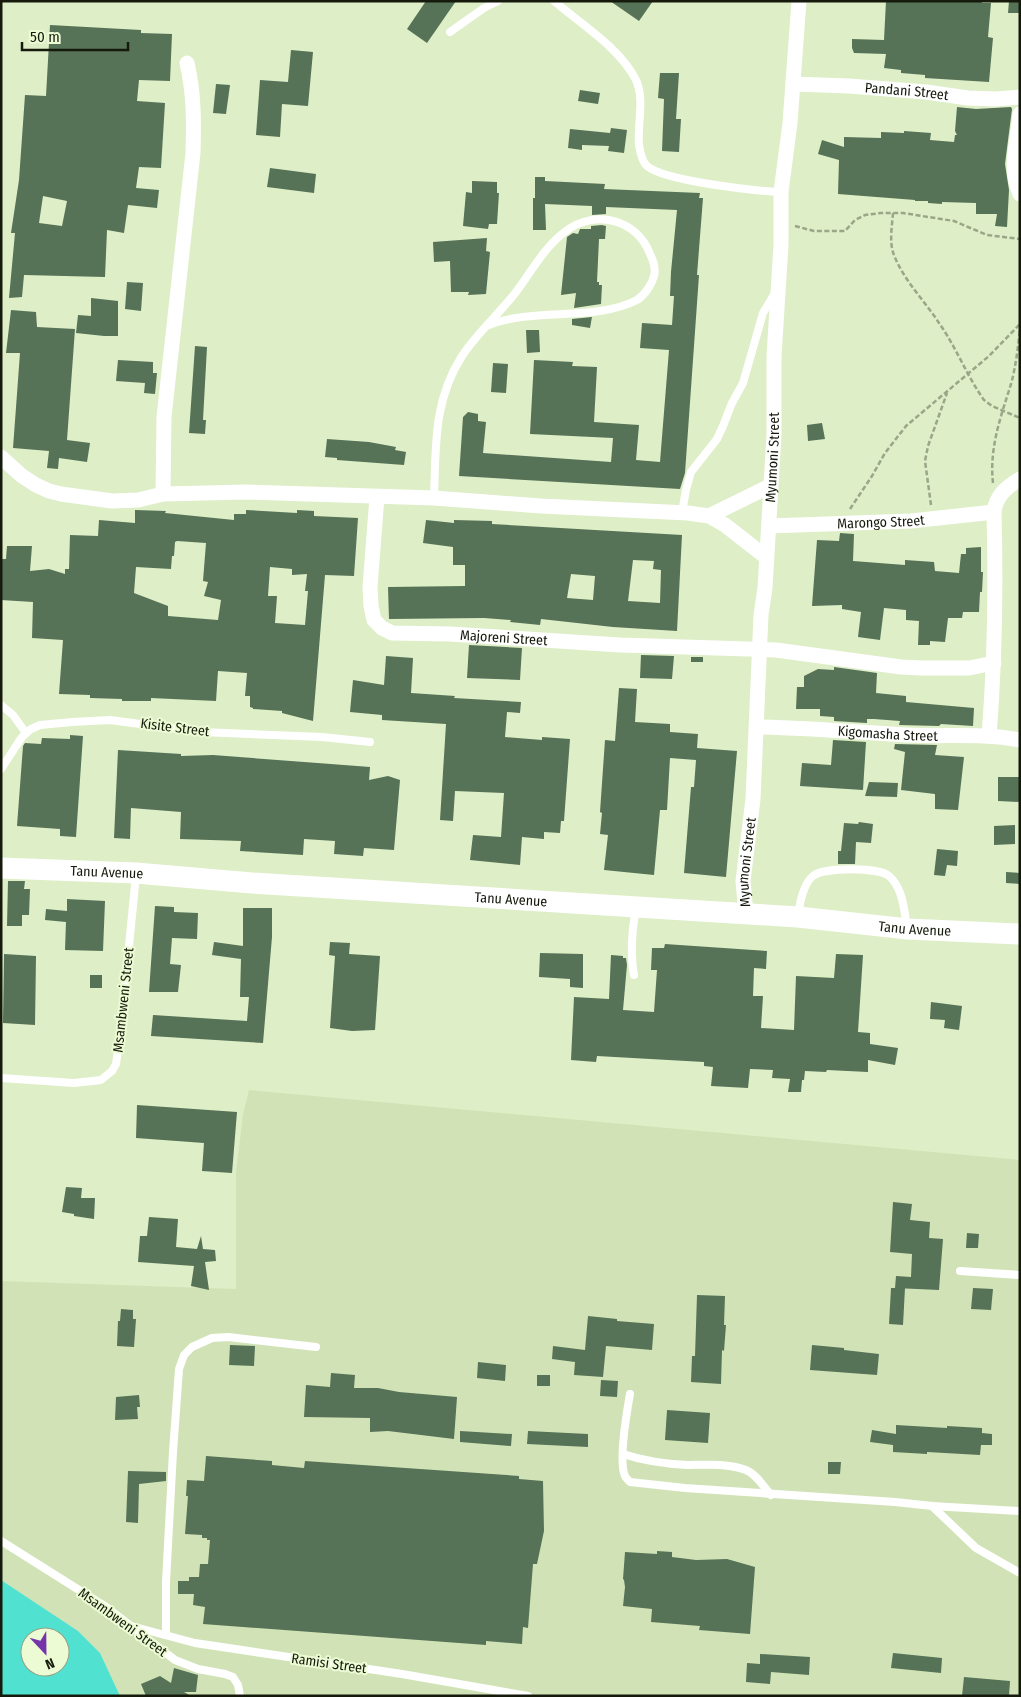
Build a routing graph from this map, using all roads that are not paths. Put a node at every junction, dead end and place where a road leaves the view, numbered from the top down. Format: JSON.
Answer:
{"nodes":[{"id":1,"x":498,"y":1,"type":"edge"},
{"id":2,"x":554,"y":1,"type":"edge"},
{"id":3,"x":799,"y":1,"type":"edge"},
{"id":4,"x":450,"y":32,"type":"dead end"},
{"id":5,"x":187,"y":63,"type":"dead end"},
{"id":6,"x":793,"y":84,"type":"junction"},
{"id":7,"x":1020,"y":97,"type":"edge"},
{"id":8,"x":1020,"y":114,"type":"edge"},
{"id":9,"x":781,"y":192,"type":"junction"},
{"id":10,"x":1020,"y":194,"type":"edge"},
{"id":11,"x":778,"y":287,"type":"junction"},
{"id":12,"x":489,"y":325,"type":"junction"},
{"id":13,"x":1,"y":457,"type":"edge"},
{"id":14,"x":1020,"y":479,"type":"edge"},
{"id":15,"x":770,"y":486,"type":"junction"},
{"id":16,"x":163,"y":494,"type":"junction"},
{"id":17,"x":377,"y":497,"type":"junction"},
{"id":18,"x":434,"y":498,"type":"junction"},
{"id":19,"x":995,"y":506,"type":"junction"},
{"id":20,"x":682,"y":512,"type":"junction"},
{"id":21,"x":709,"y":516,"type":"junction"},
{"id":22,"x":769,"y":526,"type":"junction"},
{"id":23,"x":766,"y":557,"type":"junction"},
{"id":24,"x":760,"y":649,"type":"junction"},
{"id":25,"x":994,"y":663,"type":"junction"},
{"id":26,"x":1,"y":705,"type":"edge"},
{"id":27,"x":757,"y":726,"type":"junction"},
{"id":28,"x":26,"y":733,"type":"junction"},
{"id":29,"x":989,"y":736,"type":"junction"},
{"id":30,"x":1020,"y":740,"type":"edge"},
{"id":31,"x":370,"y":742,"type":"dead end"},
{"id":32,"x":1,"y":768,"type":"edge"},
{"id":33,"x":1,"y":868,"type":"edge"},
{"id":34,"x":136,"y":874,"type":"junction"},
{"id":35,"x":636,"y":908,"type":"junction"},
{"id":36,"x":746,"y":914,"type":"junction"},
{"id":37,"x":798,"y":917,"type":"junction"},
{"id":38,"x":908,"y":929,"type":"junction"},
{"id":39,"x":1020,"y":934,"type":"edge"},
{"id":40,"x":634,"y":975,"type":"dead end"},
{"id":41,"x":1,"y":1078,"type":"edge"},
{"id":42,"x":960,"y":1271,"type":"dead end"},
{"id":43,"x":1020,"y":1275,"type":"edge"},
{"id":44,"x":316,"y":1347,"type":"dead end"},
{"id":45,"x":630,"y":1394,"type":"dead end"},
{"id":46,"x":623,"y":1454,"type":"junction"},
{"id":47,"x":771,"y":1494,"type":"junction"},
{"id":48,"x":932,"y":1506,"type":"junction"},
{"id":49,"x":1020,"y":1510,"type":"edge"},
{"id":50,"x":1,"y":1541,"type":"edge"},
{"id":51,"x":1020,"y":1573,"type":"edge"},
{"id":52,"x":131,"y":1626,"type":"junction"},
{"id":53,"x":166,"y":1635,"type":"junction"},
{"id":54,"x":240,"y":1696,"type":"edge"},
{"id":55,"x":528,"y":1696,"type":"edge"}],
"edges":[{"from":1,"to":4,"type":"lane"},
{"from":2,"to":9,"type":"lane"},
{"from":3,"to":6,"type":"street","name":"Myumoni Street"},
{"from":5,"to":16,"type":"street"},
{"from":6,"to":7,"type":"street","name":"Pandani Street"},
{"from":6,"to":9,"type":"street","name":"Myumoni Street"},
{"from":8,"to":10,"type":"street"},
{"from":9,"to":11,"type":"street","name":"Myumoni Street"},
{"from":11,"to":15,"type":"street","name":"Myumoni Street"},
{"from":11,"to":20,"type":"lane"},
{"from":12,"to":12,"type":"lane"},
{"from":12,"to":18,"type":"lane"},
{"from":13,"to":16,"type":"street"},
{"from":14,"to":19,"type":"street"},
{"from":15,"to":21,"type":"street"},
{"from":15,"to":22,"type":"street","name":"Myumoni Street"},
{"from":16,"to":17,"type":"street"},
{"from":17,"to":18,"type":"street"},
{"from":17,"to":24,"type":"street","name":"Majoreni Street"},
{"from":18,"to":20,"type":"street"},
{"from":19,"to":22,"type":"street","name":"Marongo Street"},
{"from":19,"to":25,"type":"street"},
{"from":20,"to":21,"type":"street"},
{"from":21,"to":23,"type":"street"},
{"from":22,"to":23,"type":"street","name":"Myumoni Street"},
{"from":23,"to":24,"type":"street","name":"Myumoni Street"},
{"from":24,"to":25,"type":"street","name":"Majoreni Street"},
{"from":24,"to":27,"type":"street","name":"Myumoni Street"},
{"from":25,"to":29,"type":"street"},
{"from":26,"to":28,"type":"lane"},
{"from":27,"to":29,"type":"street","name":"Kigomasha Street"},
{"from":27,"to":36,"type":"street","name":"Myumoni Street"},
{"from":28,"to":31,"type":"lane","name":"Kisite Street"},
{"from":28,"to":32,"type":"lane"},
{"from":29,"to":30,"type":"street","name":"Kigomasha Street"},
{"from":33,"to":34,"type":"street","name":"Tanu Avenue"},
{"from":34,"to":35,"type":"street","name":"Tanu Avenue"},
{"from":34,"to":41,"type":"lane","name":"Msambweni Street"},
{"from":35,"to":36,"type":"street","name":"Tanu Avenue"},
{"from":35,"to":40,"type":"lane"},
{"from":36,"to":37,"type":"street","name":"Tanu Avenue"},
{"from":37,"to":38,"type":"street","name":"Tanu Avenue"},
{"from":37,"to":38,"type":"lane"},
{"from":38,"to":39,"type":"street","name":"Tanu Avenue"},
{"from":42,"to":43,"type":"lane"},
{"from":44,"to":53,"type":"lane"},
{"from":45,"to":46,"type":"lane"},
{"from":46,"to":47,"type":"lane"},
{"from":46,"to":47,"type":"lane"},
{"from":47,"to":48,"type":"lane"},
{"from":48,"to":49,"type":"lane"},
{"from":48,"to":51,"type":"lane"},
{"from":50,"to":52,"type":"lane","name":"Msambweni Street"},
{"from":52,"to":53,"type":"lane","name":"Ramisi Street"},
{"from":52,"to":54,"type":"lane","name":"Msambweni Street"},
{"from":53,"to":55,"type":"lane","name":"Ramisi Street"}]}
